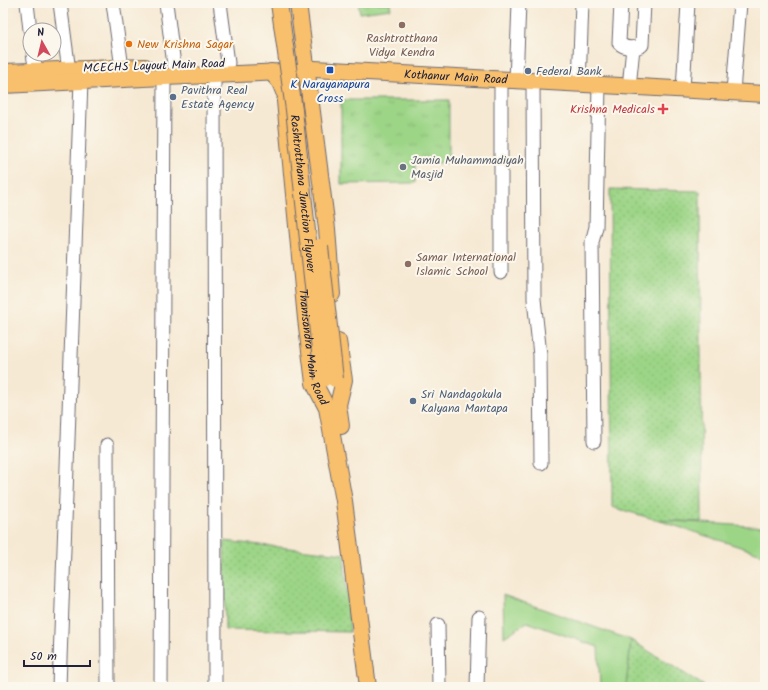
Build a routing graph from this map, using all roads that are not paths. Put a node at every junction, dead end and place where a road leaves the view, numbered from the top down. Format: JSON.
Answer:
{"nodes":[{"id":1,"x":27,"y":3,"type":"edge"},
{"id":2,"x":60,"y":3,"type":"edge"},
{"id":3,"x":113,"y":3,"type":"edge"},
{"id":4,"x":166,"y":3,"type":"edge"},
{"id":5,"x":220,"y":3,"type":"edge"},
{"id":6,"x":272,"y":3,"type":"edge"},
{"id":7,"x":279,"y":3,"type":"edge"},
{"id":8,"x":290,"y":3,"type":"edge"},
{"id":9,"x":298,"y":3,"type":"edge"},
{"id":10,"x":519,"y":3,"type":"edge"},
{"id":11,"x":582,"y":3,"type":"edge"},
{"id":12,"x":621,"y":3,"type":"edge"},
{"id":13,"x":644,"y":3,"type":"edge"},
{"id":14,"x":688,"y":3,"type":"edge"},
{"id":15,"x":740,"y":3,"type":"edge"},
{"id":16,"x":29,"y":22,"type":"edge"},
{"id":17,"x":633,"y":48,"type":"junction"},
{"id":18,"x":34,"y":62,"type":"edge"},
{"id":19,"x":228,"y":63,"type":"junction"},
{"id":20,"x":122,"y":68,"type":"junction"},
{"id":21,"x":278,"y":68,"type":"junction"},
{"id":22,"x":309,"y":68,"type":"junction"},
{"id":23,"x":36,"y":71,"type":"junction"},
{"id":24,"x":169,"y":71,"type":"junction"},
{"id":25,"x":3,"y":72,"type":"edge"},
{"id":26,"x":214,"y":75,"type":"junction"},
{"id":27,"x":73,"y":77,"type":"junction"},
{"id":28,"x":508,"y":80,"type":"junction"},
{"id":29,"x":533,"y":81,"type":"junction"},
{"id":30,"x":579,"y":84,"type":"junction"},
{"id":31,"x":3,"y":85,"type":"edge"},
{"id":32,"x":599,"y":85,"type":"junction"},
{"id":33,"x":629,"y":87,"type":"junction"},
{"id":34,"x":683,"y":90,"type":"junction"},
{"id":35,"x":733,"y":92,"type":"junction"},
{"id":36,"x":765,"y":94,"type":"edge"},
{"id":37,"x":501,"y":272,"type":"dead end"},
{"id":38,"x":334,"y":316,"type":"junction"},
{"id":39,"x":306,"y":319,"type":"junction"},
{"id":40,"x":329,"y":379,"type":"junction"},
{"id":41,"x":332,"y":406,"type":"junction"},
{"id":42,"x":594,"y":441,"type":"dead end"},
{"id":43,"x":107,"y":445,"type":"dead end"},
{"id":44,"x":541,"y":463,"type":"dead end"},
{"id":45,"x":479,"y":617,"type":"dead end"},
{"id":46,"x":438,"y":625,"type":"dead end"},
{"id":47,"x":58,"y":687,"type":"edge"},
{"id":48,"x":108,"y":687,"type":"edge"},
{"id":49,"x":161,"y":687,"type":"edge"},
{"id":50,"x":216,"y":687,"type":"edge"},
{"id":51,"x":368,"y":687,"type":"edge"},
{"id":52,"x":377,"y":687,"type":"edge"},
{"id":53,"x":439,"y":687,"type":"edge"},
{"id":54,"x":477,"y":687,"type":"edge"}],
"edges":[{"from":1,"to":16,"type":"street"},
{"from":2,"to":27,"type":"street"},
{"from":3,"to":20,"type":"street"},
{"from":4,"to":24,"type":"street"},
{"from":5,"to":19,"type":"street"},
{"from":6,"to":21,"type":"main road","name":"Thanisandra Main Road"},
{"from":7,"to":40,"type":"main road","name":"Rashtrotthana Junction Flyover","bridge":true},
{"from":8,"to":40,"type":"main road","name":"Rashtrotthana Junction Flyover","bridge":true},
{"from":9,"to":22,"type":"main road","name":"Thanisandra Main Road"},
{"from":10,"to":28,"type":"street"},
{"from":11,"to":30,"type":"street"},
{"from":12,"to":17,"type":"street"},
{"from":13,"to":17,"type":"street"},
{"from":14,"to":34,"type":"street"},
{"from":15,"to":35,"type":"street"},
{"from":17,"to":33,"type":"street"},
{"from":18,"to":23,"type":"street"},
{"from":19,"to":21,"type":"main road","name":"MCECHS Layout Main Road"},
{"from":19,"to":24,"type":"main road","name":"MCECHS Layout Main Road"},
{"from":20,"to":24,"type":"main road","name":"MCECHS Layout Main Road"},
{"from":20,"to":27,"type":"main road","name":"MCECHS Layout Main Road"},
{"from":21,"to":22,"type":"main road","name":"Kothanur Main Road"},
{"from":21,"to":26,"type":"main road","name":"MCECHS Layout Main Road"},
{"from":21,"to":39,"type":"main road","name":"Thanisandra Main Road"},
{"from":22,"to":28,"type":"main road","name":"Kothanur Main Road"},
{"from":22,"to":38,"type":"main road","name":"Thanisandra Main Road"},
{"from":23,"to":25,"type":"main road","name":"MCECHS Layout Main Road"},
{"from":23,"to":27,"type":"main road","name":"MCECHS Layout Main Road"},
{"from":24,"to":26,"type":"main road","name":"MCECHS Layout Main Road"},
{"from":24,"to":27,"type":"main road","name":"MCECHS Layout Main Road"},
{"from":24,"to":49,"type":"street"},
{"from":26,"to":50,"type":"street"},
{"from":27,"to":31,"type":"main road","name":"MCECHS Layout Main Road"},
{"from":27,"to":47,"type":"street"},
{"from":28,"to":29,"type":"main road","name":"Kothanur Main Road"},
{"from":28,"to":37,"type":"street"},
{"from":29,"to":30,"type":"main road","name":"Kothanur Main Road"},
{"from":29,"to":44,"type":"street"},
{"from":30,"to":32,"type":"main road","name":"Kothanur Main Road"},
{"from":32,"to":33,"type":"main road","name":"Kothanur Main Road"},
{"from":32,"to":42,"type":"street"},
{"from":33,"to":34,"type":"main road","name":"Kothanur Main Road"},
{"from":34,"to":35,"type":"main road","name":"Kothanur Main Road"},
{"from":35,"to":36,"type":"main road","name":"Kothanur Main Road"},
{"from":38,"to":39,"type":"main road"},
{"from":38,"to":41,"type":"main road","name":"Thanisandra Main Road"},
{"from":39,"to":41,"type":"main road","name":"Thanisandra Main Road"},
{"from":40,"to":41,"type":"main road","name":"Rashtrotthana Junction Flyover"},
{"from":41,"to":51,"type":"main road","name":"Thanisandra Main Road"},
{"from":41,"to":52,"type":"main road","name":"Thanisandra Main Road"},
{"from":43,"to":48,"type":"street"},
{"from":45,"to":54,"type":"street"},
{"from":46,"to":53,"type":"street"}]}
